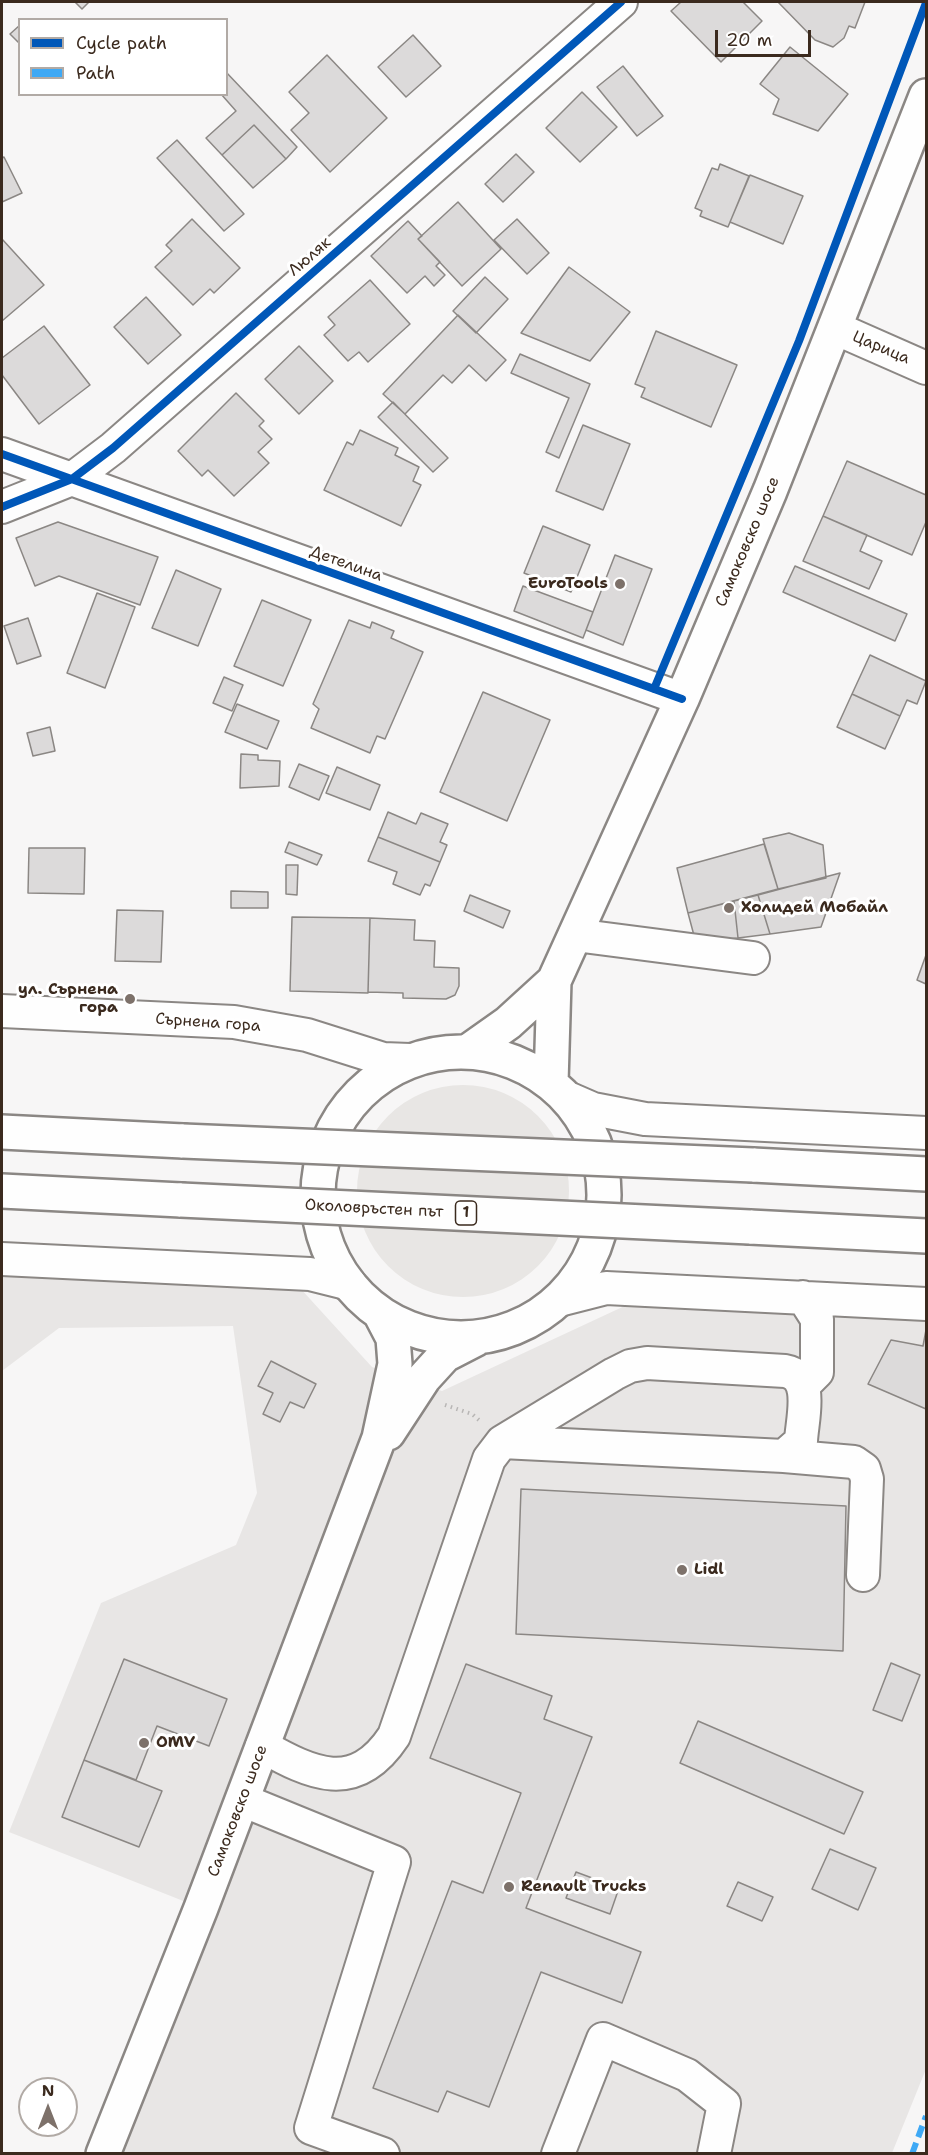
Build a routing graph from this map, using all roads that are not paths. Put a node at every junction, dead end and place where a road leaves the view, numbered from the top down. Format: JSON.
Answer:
{"nodes":[{"id":1,"x":621,"y":2,"type":"edge"},
{"id":2,"x":927,"y":96,"type":"edge"},
{"id":3,"x":835,"y":328,"type":"junction"},
{"id":4,"x":927,"y":368,"type":"edge"},
{"id":5,"x":2,"y":454,"type":"edge"},
{"id":6,"x":72,"y":479,"type":"junction"},
{"id":7,"x":2,"y":507,"type":"edge"},
{"id":8,"x":682,"y":699,"type":"junction"},
{"id":9,"x":575,"y":935,"type":"junction"},
{"id":10,"x":753,"y":958,"type":"dead end"},
{"id":11,"x":554,"y":981,"type":"junction"},
{"id":12,"x":2,"y":1011,"type":"edge"},
{"id":13,"x":467,"y":1052,"type":"junction"},
{"id":14,"x":410,"y":1060,"type":"junction"},
{"id":15,"x":560,"y":1091,"type":"junction"},
{"id":16,"x":2,"y":1132,"type":"edge"},
{"id":17,"x":927,"y":1132,"type":"edge"},
{"id":18,"x":927,"y":1174,"type":"edge"},
{"id":19,"x":2,"y":1191,"type":"edge"},
{"id":20,"x":927,"y":1236,"type":"edge"},
{"id":21,"x":2,"y":1259,"type":"edge"},
{"id":22,"x":350,"y":1284,"type":"junction"},
{"id":23,"x":803,"y":1298,"type":"junction"},
{"id":24,"x":559,"y":1300,"type":"junction"},
{"id":25,"x":927,"y":1304,"type":"edge"},
{"id":26,"x":381,"y":1315,"type":"junction"},
{"id":27,"x":478,"y":1338,"type":"junction"},
{"id":28,"x":804,"y":1385,"type":"junction"},
{"id":29,"x":502,"y":1442,"type":"junction"},
{"id":30,"x":784,"y":1456,"type":"junction"},
{"id":31,"x":369,"y":1467,"type":"junction"},
{"id":32,"x":863,"y":1575,"type":"dead end"},
{"id":33,"x":262,"y":1746,"type":"junction"},
{"id":34,"x":242,"y":1800,"type":"junction"},
{"id":35,"x":102,"y":2154,"type":"edge"},
{"id":36,"x":383,"y":2154,"type":"edge"},
{"id":37,"x":558,"y":2154,"type":"edge"},
{"id":38,"x":714,"y":2154,"type":"edge"}],
"edges":[{"from":1,"to":6,"type":"street","name":"Люляк"},
{"from":2,"to":3,"type":"main road","name":"Самоковско шосе"},
{"from":3,"to":4,"type":"street","name":"Царица"},
{"from":3,"to":8,"type":"main road","name":"Самоковско шосе"},
{"from":5,"to":6,"type":"street","name":"Детелина"},
{"from":6,"to":7,"type":"street","name":"Люляк"},
{"from":6,"to":8,"type":"street","name":"Детелина"},
{"from":8,"to":9,"type":"main road","name":"Самоковско шосе"},
{"from":9,"to":10,"type":"street"},
{"from":9,"to":11,"type":"main road","name":"Самоковско шосе"},
{"from":11,"to":13,"type":"main road","name":"Самоковско шосе"},
{"from":11,"to":15,"type":"main road","name":"Самоковско шосе"},
{"from":12,"to":14,"type":"street","name":"Сърнена гора"},
{"from":13,"to":14,"type":"main road"},
{"from":13,"to":15,"type":"main road"},
{"from":14,"to":22,"type":"main road"},
{"from":15,"to":17,"type":"street"},
{"from":15,"to":24,"type":"main road"},
{"from":16,"to":18,"type":"main road","bridge":true},
{"from":19,"to":20,"type":"main road","name":"Околовръстен път","number":"1","bridge":true},
{"from":21,"to":22,"type":"street"},
{"from":22,"to":26,"type":"main road"},
{"from":23,"to":24,"type":"street"},
{"from":23,"to":25,"type":"street"},
{"from":23,"to":28,"type":"street"},
{"from":24,"to":27,"type":"main road"},
{"from":26,"to":27,"type":"main road"},
{"from":26,"to":31,"type":"main road"},
{"from":27,"to":31,"type":"main road"},
{"from":28,"to":29,"type":"street"},
{"from":28,"to":30,"type":"street"},
{"from":29,"to":30,"type":"street"},
{"from":29,"to":33,"type":"street"},
{"from":30,"to":32,"type":"street"},
{"from":31,"to":33,"type":"main road","name":"Самоковско шосе"},
{"from":33,"to":34,"type":"main road","name":"Самоковско шосе"},
{"from":34,"to":35,"type":"main road","name":"Самоковско шосе"},
{"from":34,"to":36,"type":"street"},
{"from":37,"to":38,"type":"street"}]}
